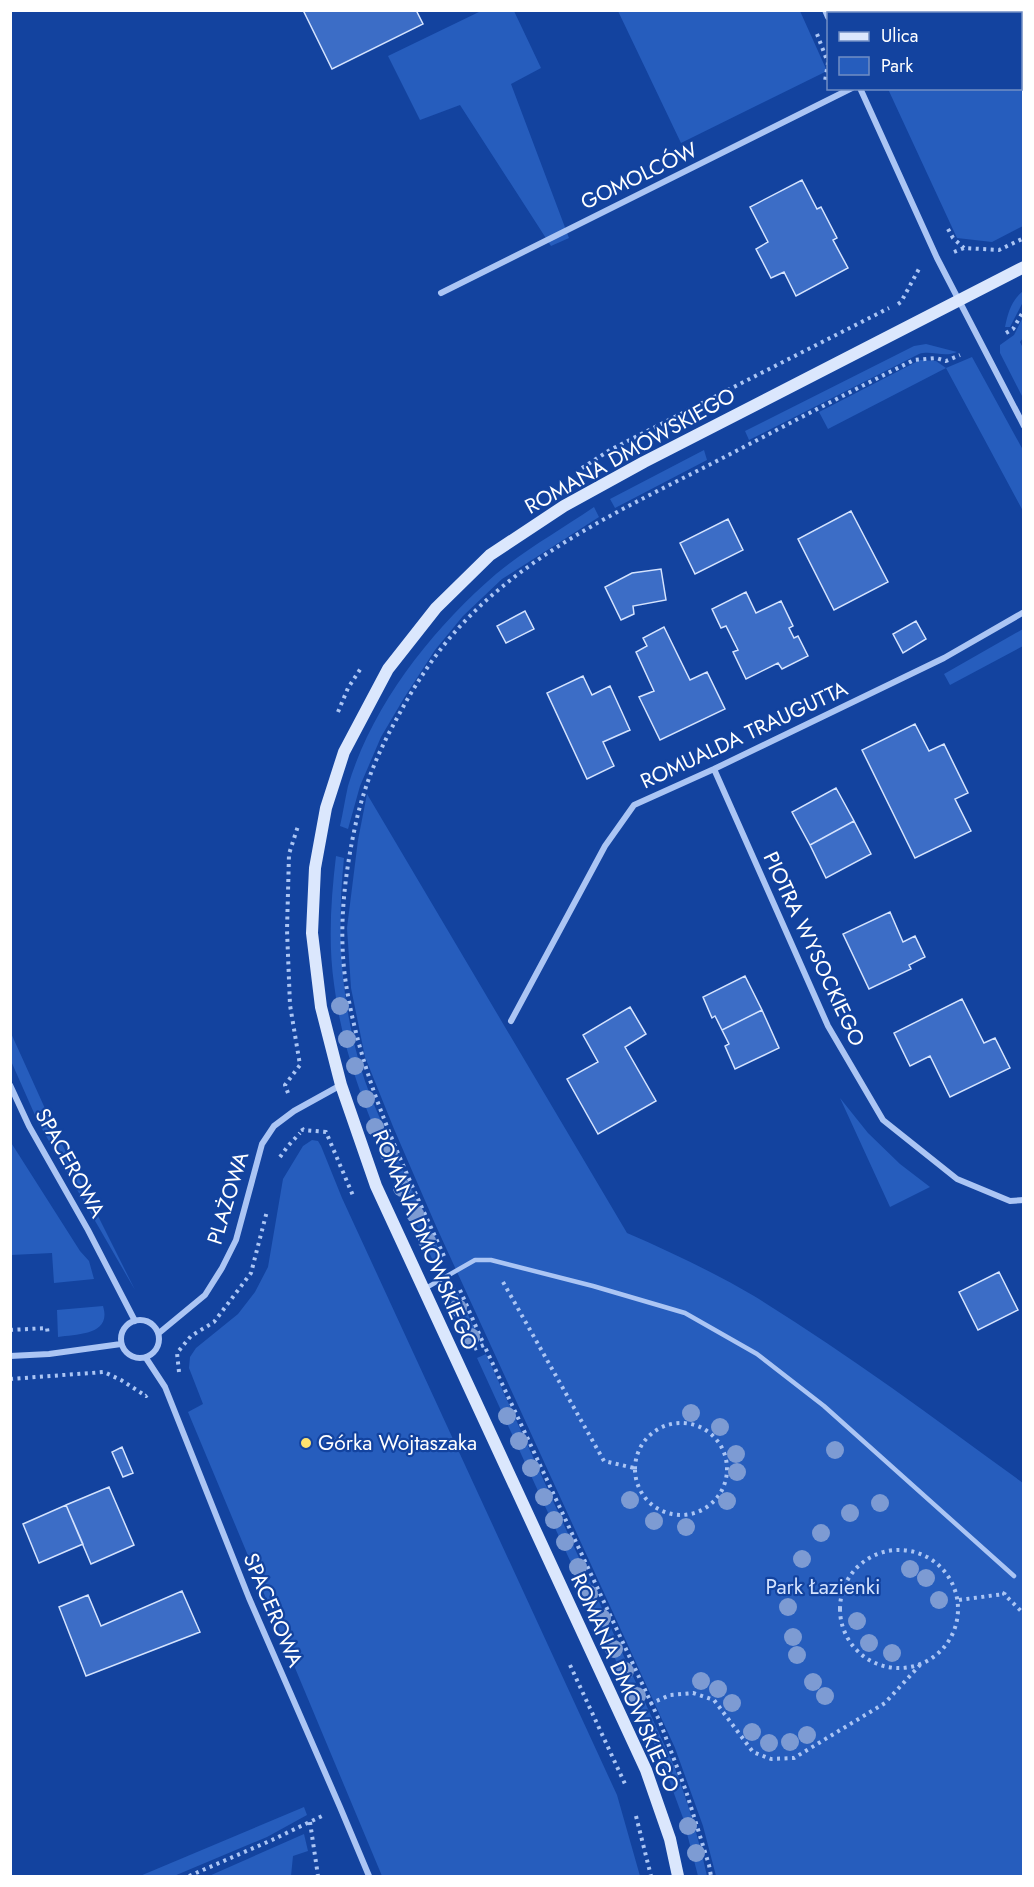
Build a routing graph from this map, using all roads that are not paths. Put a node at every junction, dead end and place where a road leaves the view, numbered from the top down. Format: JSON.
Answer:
{"nodes":[{"id":1,"x":848,"y":90,"type":"edge"},
{"id":2,"x":861,"y":90,"type":"edge"},
{"id":3,"x":1023,"y":267,"type":"edge"},
{"id":4,"x":441,"y":293,"type":"dead end"},
{"id":5,"x":959,"y":300,"type":"junction"},
{"id":6,"x":1023,"y":426,"type":"edge"},
{"id":7,"x":1023,"y":612,"type":"edge"},
{"id":8,"x":714,"y":769,"type":"junction"},
{"id":9,"x":511,"y":1021,"type":"dead end"},
{"id":10,"x":10,"y":1085,"type":"edge"},
{"id":11,"x":341,"y":1085,"type":"junction"},
{"id":12,"x":1023,"y":1200,"type":"edge"},
{"id":13,"x":424,"y":1290,"type":"junction"},
{"id":14,"x":135,"y":1321,"type":"junction"},
{"id":15,"x":159,"y":1333,"type":"junction"},
{"id":16,"x":121,"y":1344,"type":"junction"},
{"id":17,"x":10,"y":1356,"type":"edge"},
{"id":18,"x":146,"y":1358,"type":"junction"},
{"id":19,"x":1014,"y":1576,"type":"dead end"},
{"id":20,"x":369,"y":1876,"type":"edge"},
{"id":21,"x":678,"y":1876,"type":"edge"}],
"edges":[{"from":1,"to":4,"type":"street","name":"GOMOLCÓW"},
{"from":2,"to":5,"type":"street"},
{"from":3,"to":5,"type":"street","name":"ROMANA DMOWSKIEGO"},
{"from":5,"to":6,"type":"street"},
{"from":5,"to":11,"type":"street","name":"ROMANA DMOWSKIEGO"},
{"from":7,"to":8,"type":"street","name":"ROMUALDA TRAUGUTTA"},
{"from":8,"to":9,"type":"street","name":"ROMUALDA TRAUGUTTA"},
{"from":8,"to":12,"type":"street","name":"PIOTRA WYSOCKIEGO"},
{"from":10,"to":14,"type":"street","name":"SPACEROWA"},
{"from":11,"to":13,"type":"street","name":"ROMANA DMOWSKIEGO"},
{"from":11,"to":15,"type":"street","name":"PLAŻOWA"},
{"from":13,"to":19,"type":"lane"},
{"from":13,"to":21,"type":"street","name":"ROMANA DMOWSKIEGO"},
{"from":14,"to":15,"type":"street"},
{"from":14,"to":16,"type":"street"},
{"from":15,"to":18,"type":"street"},
{"from":16,"to":17,"type":"street"},
{"from":16,"to":18,"type":"street"},
{"from":18,"to":20,"type":"street","name":"SPACEROWA"}]}
